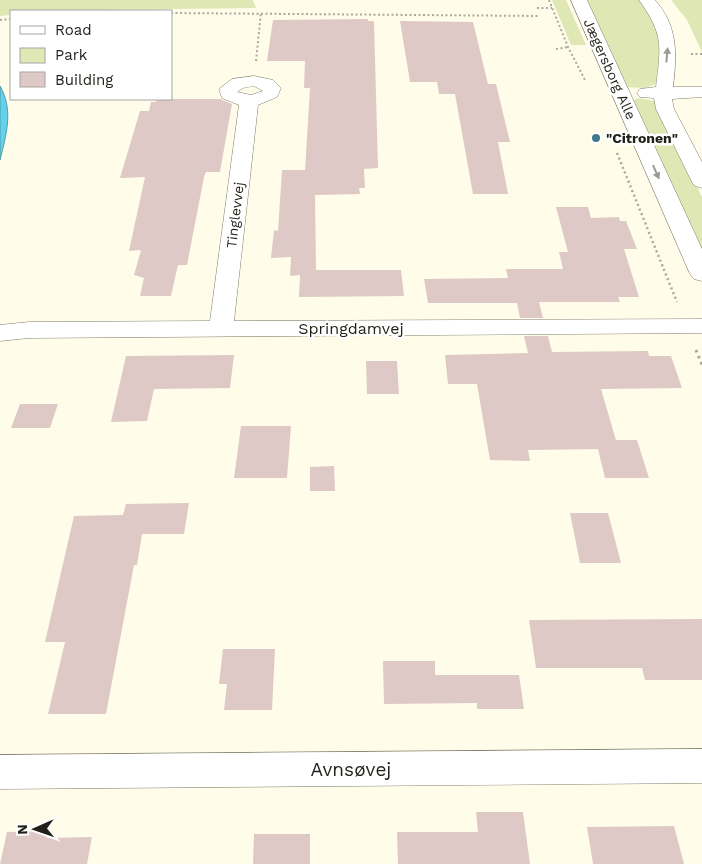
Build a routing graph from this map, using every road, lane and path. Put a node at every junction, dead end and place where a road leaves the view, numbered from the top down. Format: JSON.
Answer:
{"nodes":[{"id":1,"x":549,"y":0,"type":"edge"},
{"id":2,"x":579,"y":0,"type":"edge"},
{"id":3,"x":647,"y":0,"type":"edge"},
{"id":4,"x":537,"y":8,"type":"dead end"},
{"id":5,"x":552,"y":8,"type":"junction"},
{"id":6,"x":261,"y":12,"type":"junction"},
{"id":7,"x":172,"y":13,"type":"edge"},
{"id":8,"x":540,"y":16,"type":"dead end"},
{"id":9,"x":568,"y":47,"type":"junction"},
{"id":10,"x":556,"y":49,"type":"dead end"},
{"id":11,"x":585,"y":80,"type":"dead end"},
{"id":12,"x":252,"y":91,"type":"joint"},
{"id":13,"x":702,"y":92,"type":"edge"},
{"id":14,"x":621,"y":93,"type":"junction"},
{"id":15,"x":664,"y":93,"type":"junction"},
{"id":16,"x":616,"y":152,"type":"dead end"},
{"id":17,"x":702,"y":182,"type":"edge"},
{"id":18,"x":702,"y":274,"type":"edge"},
{"id":19,"x":694,"y":326,"type":"edge"},
{"id":20,"x":221,"y":328,"type":"junction"},
{"id":21,"x":0,"y":333,"type":"edge"},
{"id":22,"x":702,"y":366,"type":"edge"},
{"id":23,"x":702,"y":766,"type":"edge"},
{"id":24,"x":0,"y":772,"type":"edge"}],
"edges":[{"from":1,"to":5,"type":"path"},
{"from":2,"to":14,"type":"street","name":"Jægersborg Alle"},
{"from":15,"to":3,"type":"street","one_way":true},
{"from":4,"to":5,"type":"path"},
{"from":5,"to":9,"type":"path"},
{"from":6,"to":7,"type":"path"},
{"from":6,"to":8,"type":"path"},
{"from":6,"to":12,"type":"path"},
{"from":9,"to":10,"type":"path"},
{"from":9,"to":11,"type":"path"},
{"from":12,"to":20,"type":"street","name":"Tinglevvej"},
{"from":13,"to":15,"type":"street"},
{"from":14,"to":15,"type":"street"},
{"from":14,"to":18,"type":"street","name":"Jægersborg Alle","one_way":true},
{"from":15,"to":17,"type":"street"},
{"from":16,"to":19,"type":"path"},
{"from":19,"to":20,"type":"street","name":"Springdamvej"},
{"from":19,"to":22,"type":"path"},
{"from":20,"to":21,"type":"street","name":"Springdamvej"},
{"from":23,"to":24,"type":"street","name":"Avnsøvej"}]}
